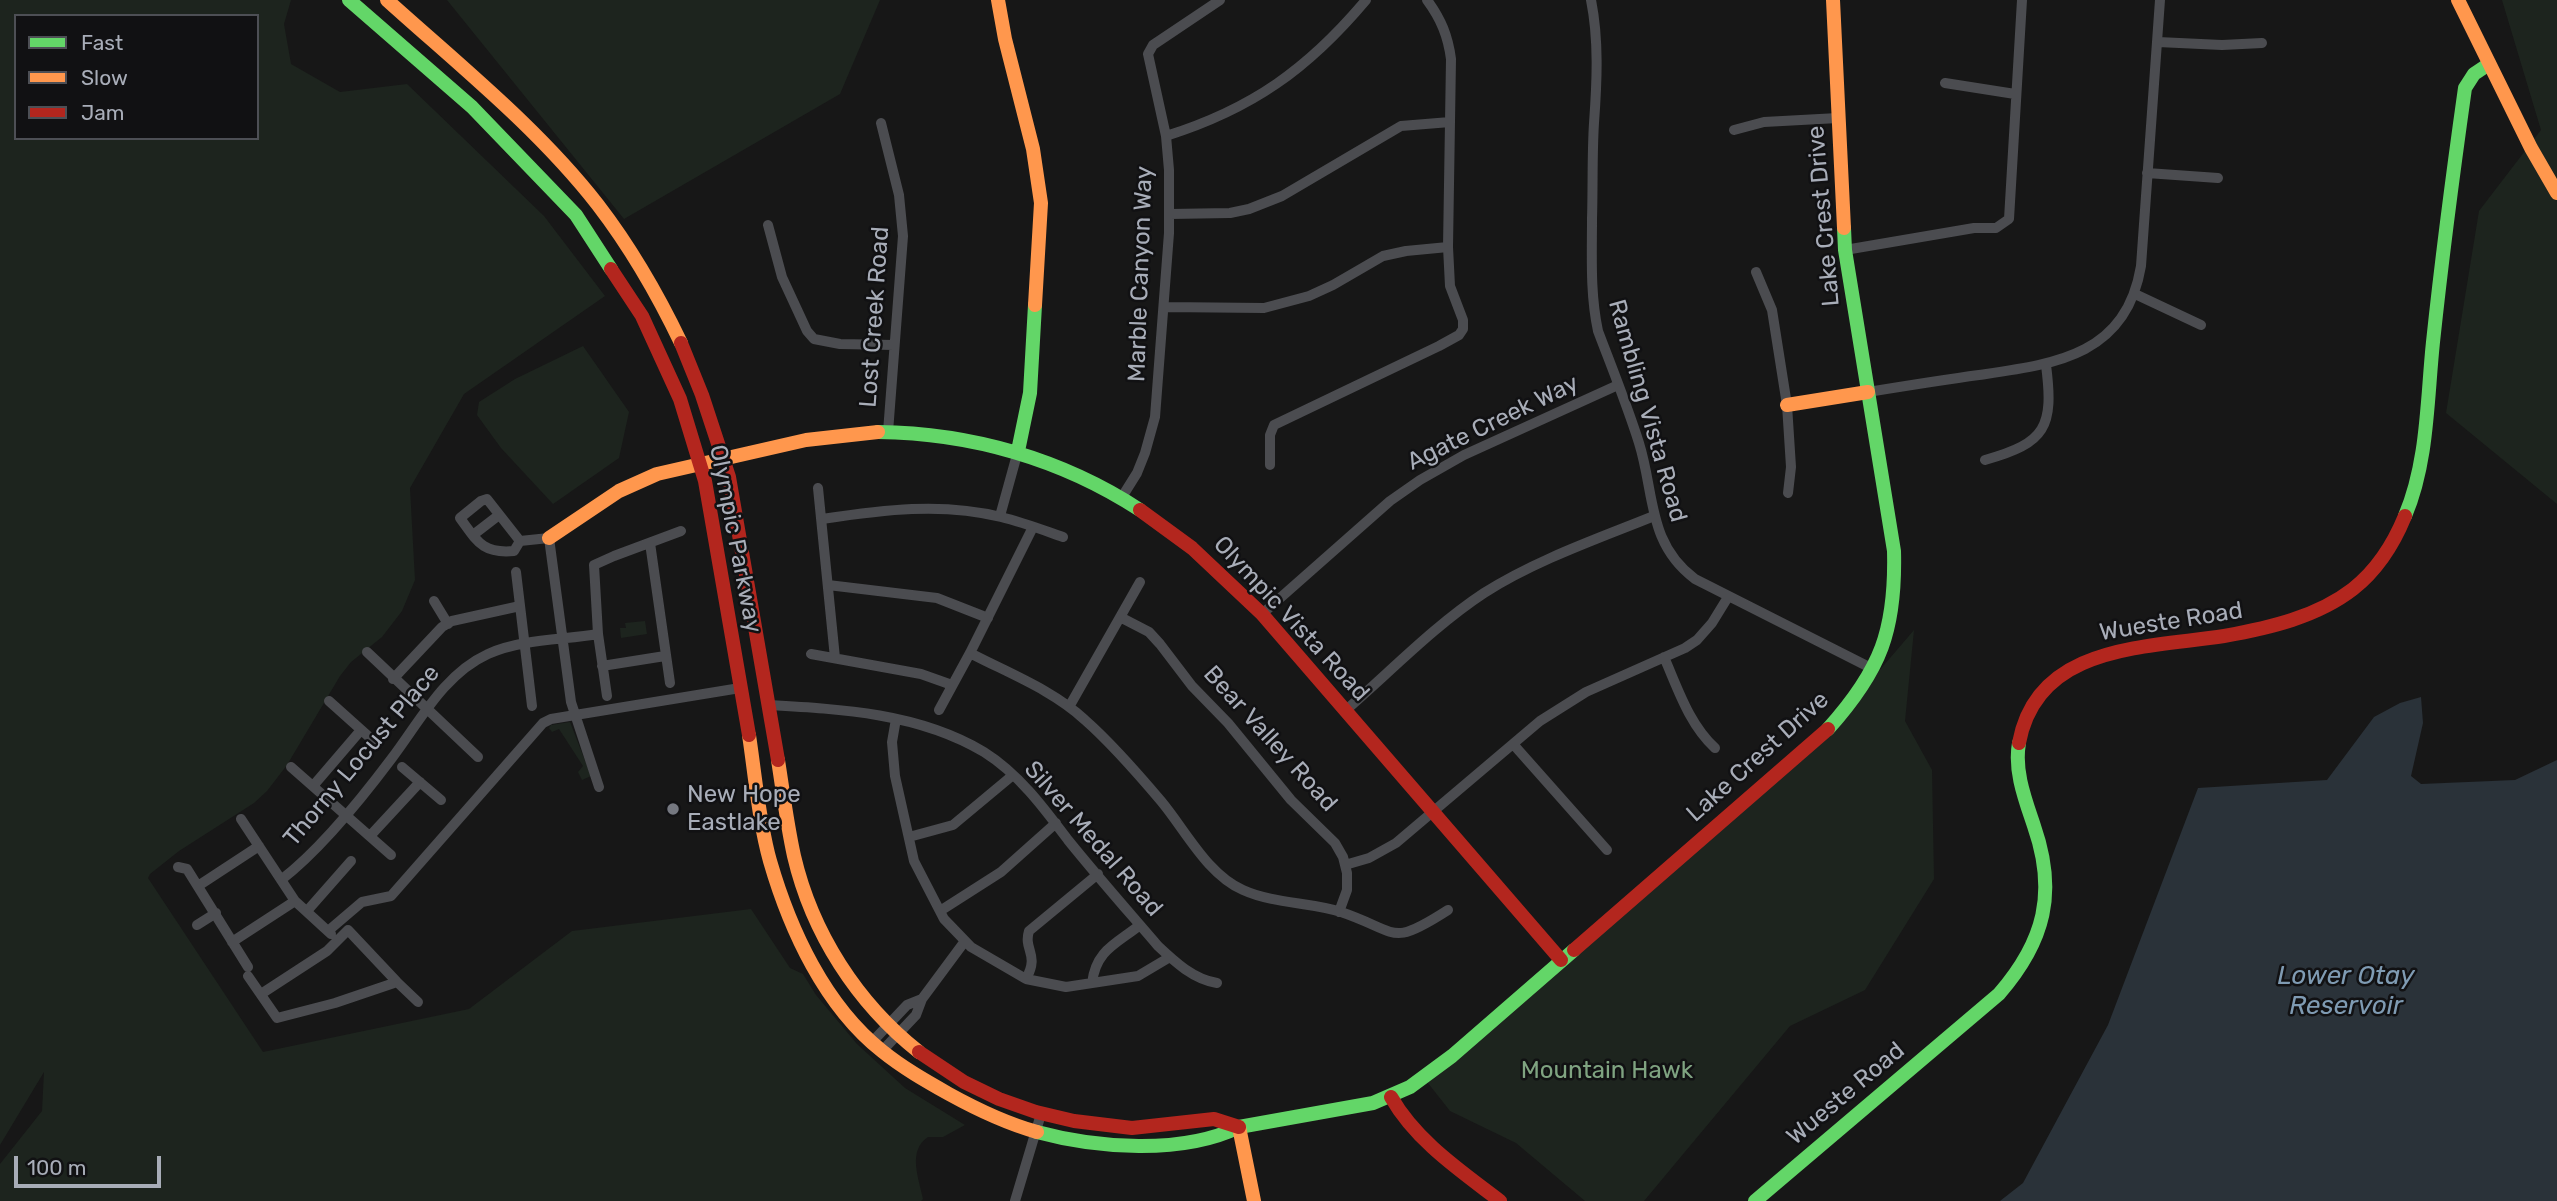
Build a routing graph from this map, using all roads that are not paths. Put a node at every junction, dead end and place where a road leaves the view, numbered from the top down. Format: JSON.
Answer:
{"nodes":[{"id":1,"x":349,"y":0,"type":"edge"},
{"id":2,"x":387,"y":0,"type":"edge"},
{"id":3,"x":998,"y":0,"type":"edge"},
{"id":4,"x":1220,"y":0,"type":"edge"},
{"id":5,"x":1366,"y":0,"type":"edge"},
{"id":6,"x":1427,"y":0,"type":"edge"},
{"id":7,"x":1591,"y":0,"type":"edge"},
{"id":8,"x":1833,"y":0,"type":"edge"},
{"id":9,"x":2022,"y":0,"type":"edge"},
{"id":10,"x":2160,"y":0,"type":"edge"},
{"id":11,"x":2458,"y":0,"type":"edge"},
{"id":12,"x":2158,"y":41,"type":"junction"},
{"id":13,"x":2262,"y":43,"type":"dead end"},
{"id":14,"x":2489,"y":64,"type":"junction"},
{"id":15,"x":1945,"y":83,"type":"dead end"},
{"id":16,"x":2015,"y":94,"type":"junction"},
{"id":17,"x":1838,"y":118,"type":"junction"},
{"id":18,"x":881,"y":122,"type":"dead end"},
{"id":19,"x":1450,"y":122,"type":"junction"},
{"id":20,"x":1734,"y":130,"type":"dead end"},
{"id":21,"x":1166,"y":136,"type":"junction"},
{"id":22,"x":2147,"y":173,"type":"junction"},
{"id":23,"x":2218,"y":178,"type":"dead end"},
{"id":24,"x":2557,"y":192,"type":"edge"},
{"id":25,"x":1170,"y":214,"type":"junction"},
{"id":26,"x":768,"y":225,"type":"dead end"},
{"id":27,"x":1448,"y":247,"type":"junction"},
{"id":28,"x":1845,"y":250,"type":"junction"},
{"id":29,"x":1756,"y":272,"type":"dead end"},
{"id":30,"x":2135,"y":294,"type":"junction"},
{"id":31,"x":1164,"y":307,"type":"junction"},
{"id":32,"x":2202,"y":325,"type":"dead end"},
{"id":33,"x":894,"y":345,"type":"junction"},
{"id":34,"x":2046,"y":365,"type":"junction"},
{"id":35,"x":1618,"y":385,"type":"junction"},
{"id":36,"x":1868,"y":392,"type":"junction"},
{"id":37,"x":1787,"y":405,"type":"junction"},
{"id":38,"x":888,"y":432,"type":"junction"},
{"id":39,"x":1018,"y":451,"type":"junction"},
{"id":40,"x":723,"y":457,"type":"junction"},
{"id":41,"x":1985,"y":460,"type":"dead end"},
{"id":42,"x":700,"y":463,"type":"junction"},
{"id":43,"x":1270,"y":465,"type":"dead end"},
{"id":44,"x":818,"y":488,"type":"dead end"},
{"id":45,"x":1788,"y":493,"type":"dead end"},
{"id":46,"x":1122,"y":497,"type":"junction"},
{"id":47,"x":499,"y":515,"type":"junction"},
{"id":48,"x":999,"y":516,"type":"junction"},
{"id":49,"x":1654,"y":516,"type":"junction"},
{"id":50,"x":822,"y":519,"type":"junction"},
{"id":51,"x":1033,"y":527,"type":"junction"},
{"id":52,"x":681,"y":531,"type":"dead end"},
{"id":53,"x":472,"y":535,"type":"junction"},
{"id":54,"x":1063,"y":537,"type":"dead end"},
{"id":55,"x":549,"y":538,"type":"junction"},
{"id":56,"x":520,"y":541,"type":"junction"},
{"id":57,"x":650,"y":543,"type":"junction"},
{"id":58,"x":516,"y":572,"type":"dead end"},
{"id":59,"x":1140,"y":582,"type":"dead end"},
{"id":60,"x":828,"y":585,"type":"junction"},
{"id":61,"x":1728,"y":597,"type":"junction"},
{"id":62,"x":434,"y":601,"type":"dead end"},
{"id":63,"x":520,"y":606,"type":"junction"},
{"id":64,"x":1262,"y":614,"type":"junction"},
{"id":65,"x":1120,"y":617,"type":"junction"},
{"id":66,"x":988,"y":618,"type":"junction"},
{"id":67,"x":448,"y":624,"type":"junction"},
{"id":68,"x":598,"y":634,"type":"junction"},
{"id":69,"x":563,"y":640,"type":"junction"},
{"id":70,"x":524,"y":645,"type":"junction"},
{"id":71,"x":367,"y":652,"type":"dead end"},
{"id":72,"x":970,"y":653,"type":"junction"},
{"id":73,"x":811,"y":654,"type":"dead end"},
{"id":74,"x":665,"y":656,"type":"junction"},
{"id":75,"x":1664,"y":657,"type":"junction"},
{"id":76,"x":835,"y":658,"type":"junction"},
{"id":77,"x":602,"y":666,"type":"junction"},
{"id":78,"x":1873,"y":669,"type":"junction"},
{"id":79,"x":393,"y":679,"type":"junction"},
{"id":80,"x":670,"y":683,"type":"dead end"},
{"id":81,"x":952,"y":685,"type":"junction"},
{"id":82,"x":740,"y":688,"type":"junction"},
{"id":83,"x":607,"y":696,"type":"dead end"},
{"id":84,"x":330,"y":701,"type":"dead end"},
{"id":85,"x":767,"y":705,"type":"junction"},
{"id":86,"x":532,"y":706,"type":"dead end"},
{"id":87,"x":1069,"y":707,"type":"junction"},
{"id":88,"x":427,"y":710,"type":"junction"},
{"id":89,"x":939,"y":710,"type":"dead end"},
{"id":90,"x":1346,"y":710,"type":"junction"},
{"id":91,"x":575,"y":716,"type":"junction"},
{"id":92,"x":896,"y":719,"type":"junction"},
{"id":93,"x":361,"y":730,"type":"junction"},
{"id":94,"x":377,"y":744,"type":"dead end"},
{"id":95,"x":1513,"y":744,"type":"junction"},
{"id":96,"x":1715,"y":748,"type":"dead end"},
{"id":97,"x":478,"y":757,"type":"dead end"},
{"id":98,"x":291,"y":767,"type":"dead end"},
{"id":99,"x":402,"y":767,"type":"dead end"},
{"id":100,"x":1013,"y":775,"type":"junction"},
{"id":101,"x":420,"y":782,"type":"junction"},
{"id":102,"x":313,"y":786,"type":"junction"},
{"id":103,"x":599,"y":788,"type":"dead end"},
{"id":104,"x":441,"y":800,"type":"dead end"},
{"id":105,"x":342,"y":811,"type":"junction"},
{"id":106,"x":1434,"y":812,"type":"junction"},
{"id":107,"x":241,"y":819,"type":"dead end"},
{"id":108,"x":1056,"y":823,"type":"junction"},
{"id":109,"x":370,"y":836,"type":"junction"},
{"id":110,"x":909,"y":837,"type":"junction"},
{"id":111,"x":260,"y":846,"type":"junction"},
{"id":112,"x":1607,"y":850,"type":"dead end"},
{"id":113,"x":391,"y":855,"type":"dead end"},
{"id":114,"x":351,"y":861,"type":"dead end"},
{"id":115,"x":1345,"y":865,"type":"junction"},
{"id":116,"x":178,"y":867,"type":"dead end"},
{"id":117,"x":1098,"y":874,"type":"junction"},
{"id":118,"x":281,"y":880,"type":"junction"},
{"id":119,"x":198,"y":886,"type":"junction"},
{"id":120,"x":295,"y":901,"type":"junction"},
{"id":121,"x":1447,"y":910,"type":"dead end"},
{"id":122,"x":307,"y":911,"type":"junction"},
{"id":123,"x":940,"y":911,"type":"junction"},
{"id":124,"x":1339,"y":912,"type":"junction"},
{"id":125,"x":216,"y":913,"type":"junction"},
{"id":126,"x":197,"y":925,"type":"dead end"},
{"id":127,"x":1140,"y":925,"type":"junction"},
{"id":128,"x":328,"y":931,"type":"junction"},
{"id":129,"x":338,"y":940,"type":"junction"},
{"id":130,"x":965,"y":941,"type":"junction"},
{"id":131,"x":232,"y":942,"type":"junction"},
{"id":132,"x":1170,"y":957,"type":"junction"},
{"id":133,"x":1561,"y":960,"type":"junction"},
{"id":134,"x":1026,"y":979,"type":"junction"},
{"id":135,"x":397,"y":982,"type":"junction"},
{"id":136,"x":1092,"y":983,"type":"junction"},
{"id":137,"x":1217,"y":983,"type":"dead end"},
{"id":138,"x":261,"y":994,"type":"junction"},
{"id":139,"x":418,"y":1002,"type":"dead end"},
{"id":140,"x":893,"y":1030,"type":"junction"},
{"id":141,"x":877,"y":1047,"type":"junction"},
{"id":142,"x":1391,"y":1097,"type":"junction"},
{"id":143,"x":1041,"y":1114,"type":"junction"},
{"id":144,"x":1239,"y":1127,"type":"junction"},
{"id":145,"x":1035,"y":1131,"type":"junction"},
{"id":146,"x":1016,"y":1201,"type":"edge"},
{"id":147,"x":1254,"y":1201,"type":"edge"},
{"id":148,"x":1500,"y":1201,"type":"edge"},
{"id":149,"x":1755,"y":1201,"type":"edge"}],
"edges":[{"from":1,"to":42,"type":"main road","name":"Olympic Parkway"},
{"from":2,"to":40,"type":"main road","name":"Olympic Parkway"},
{"from":3,"to":39,"type":"main road"},
{"from":4,"to":21,"type":"street","name":"Marble Canyon Way"},
{"from":5,"to":21,"type":"street"},
{"from":6,"to":19,"type":"street"},
{"from":7,"to":35,"type":"street","name":"Rambling Vista Road"},
{"from":8,"to":17,"type":"main road","name":"Lake Crest Drive"},
{"from":9,"to":16,"type":"street"},
{"from":10,"to":12,"type":"street"},
{"from":11,"to":14,"type":"main road"},
{"from":12,"to":13,"type":"street"},
{"from":12,"to":22,"type":"street"},
{"from":14,"to":24,"type":"main road"},
{"from":14,"to":149,"type":"main road","name":"Wueste Road"},
{"from":15,"to":16,"type":"street"},
{"from":16,"to":28,"type":"street"},
{"from":17,"to":20,"type":"street"},
{"from":17,"to":28,"type":"main road","name":"Lake Crest Drive"},
{"from":18,"to":33,"type":"street","name":"Lost Creek Road"},
{"from":19,"to":25,"type":"street"},
{"from":19,"to":27,"type":"street"},
{"from":21,"to":25,"type":"street","name":"Marble Canyon Way"},
{"from":22,"to":23,"type":"street"},
{"from":22,"to":30,"type":"street"},
{"from":25,"to":31,"type":"street","name":"Marble Canyon Way"},
{"from":26,"to":33,"type":"street"},
{"from":27,"to":31,"type":"street"},
{"from":27,"to":43,"type":"street"},
{"from":28,"to":36,"type":"main road","name":"Lake Crest Drive"},
{"from":29,"to":37,"type":"street"},
{"from":30,"to":32,"type":"street"},
{"from":30,"to":34,"type":"street"},
{"from":31,"to":46,"type":"street","name":"Marble Canyon Way"},
{"from":33,"to":38,"type":"street","name":"Lost Creek Road"},
{"from":34,"to":36,"type":"street"},
{"from":34,"to":41,"type":"street"},
{"from":35,"to":49,"type":"street","name":"Rambling Vista Road"},
{"from":35,"to":64,"type":"street","name":"Agate Creek Way"},
{"from":36,"to":37,"type":"main road"},
{"from":36,"to":78,"type":"main road","name":"Lake Crest Drive"},
{"from":37,"to":45,"type":"street"},
{"from":38,"to":39,"type":"main road","name":"Olympic Vista Road"},
{"from":38,"to":40,"type":"main road","name":"Olympic Vista Road"},
{"from":39,"to":46,"type":"main road","name":"Olympic Vista Road"},
{"from":39,"to":48,"type":"street"},
{"from":40,"to":42,"type":"main road","name":"Olympic Vista Road"},
{"from":40,"to":85,"type":"main road","name":"Olympic Parkway"},
{"from":42,"to":55,"type":"main road","name":"Olympic Vista Road"},
{"from":42,"to":82,"type":"main road","name":"Olympic Parkway"},
{"from":44,"to":50,"type":"street"},
{"from":46,"to":64,"type":"main road","name":"Olympic Vista Road"},
{"from":47,"to":53,"type":"street"},
{"from":47,"to":53,"type":"street"},
{"from":47,"to":56,"type":"street"},
{"from":48,"to":50,"type":"street"},
{"from":48,"to":51,"type":"street"},
{"from":49,"to":61,"type":"street","name":"Rambling Vista Road"},
{"from":49,"to":90,"type":"street"},
{"from":50,"to":60,"type":"street"},
{"from":51,"to":54,"type":"street"},
{"from":51,"to":66,"type":"street"},
{"from":52,"to":57,"type":"street"},
{"from":53,"to":56,"type":"street"},
{"from":55,"to":56,"type":"street"},
{"from":55,"to":69,"type":"street"},
{"from":57,"to":68,"type":"street"},
{"from":57,"to":74,"type":"street"},
{"from":58,"to":63,"type":"street"},
{"from":59,"to":65,"type":"street"},
{"from":60,"to":66,"type":"street"},
{"from":60,"to":76,"type":"street"},
{"from":61,"to":75,"type":"street"},
{"from":61,"to":78,"type":"street","name":"Rambling Vista Road"},
{"from":62,"to":67,"type":"street"},
{"from":63,"to":67,"type":"street"},
{"from":63,"to":70,"type":"street"},
{"from":64,"to":90,"type":"main road","name":"Olympic Vista Road"},
{"from":65,"to":87,"type":"street"},
{"from":65,"to":115,"type":"street","name":"Bear Valley Road"},
{"from":66,"to":72,"type":"street"},
{"from":67,"to":79,"type":"street"},
{"from":68,"to":69,"type":"street","name":"Thorny Locust Place"},
{"from":68,"to":77,"type":"street"},
{"from":69,"to":70,"type":"street","name":"Thorny Locust Place"},
{"from":69,"to":91,"type":"street"},
{"from":70,"to":86,"type":"street"},
{"from":70,"to":88,"type":"street","name":"Thorny Locust Place"},
{"from":71,"to":79,"type":"street"},
{"from":72,"to":81,"type":"street"},
{"from":72,"to":87,"type":"street"},
{"from":73,"to":76,"type":"street"},
{"from":74,"to":77,"type":"street"},
{"from":74,"to":80,"type":"street"},
{"from":75,"to":95,"type":"street"},
{"from":75,"to":96,"type":"street"},
{"from":76,"to":81,"type":"street"},
{"from":77,"to":83,"type":"street"},
{"from":78,"to":133,"type":"main road","name":"Lake Crest Drive"},
{"from":79,"to":88,"type":"street"},
{"from":81,"to":89,"type":"street"},
{"from":82,"to":91,"type":"street"},
{"from":82,"to":141,"type":"main road","name":"Olympic Parkway"},
{"from":84,"to":93,"type":"street"},
{"from":85,"to":92,"type":"street","name":"Silver Medal Road"},
{"from":85,"to":140,"type":"main road","name":"Olympic Parkway"},
{"from":87,"to":124,"type":"street"},
{"from":88,"to":97,"type":"street"},
{"from":88,"to":105,"type":"street","name":"Thorny Locust Place"},
{"from":90,"to":106,"type":"main road","name":"Olympic Vista Road"},
{"from":91,"to":103,"type":"street"},
{"from":91,"to":128,"type":"street"},
{"from":92,"to":100,"type":"street","name":"Silver Medal Road"},
{"from":92,"to":110,"type":"street"},
{"from":93,"to":94,"type":"street"},
{"from":93,"to":102,"type":"street"},
{"from":95,"to":106,"type":"street"},
{"from":95,"to":112,"type":"street"},
{"from":98,"to":102,"type":"street"},
{"from":99,"to":101,"type":"street"},
{"from":100,"to":108,"type":"street","name":"Silver Medal Road"},
{"from":100,"to":110,"type":"street"},
{"from":101,"to":104,"type":"street"},
{"from":101,"to":109,"type":"street"},
{"from":102,"to":105,"type":"street"},
{"from":105,"to":109,"type":"street"},
{"from":105,"to":118,"type":"street","name":"Thorny Locust Place"},
{"from":106,"to":115,"type":"street"},
{"from":106,"to":133,"type":"main road","name":"Olympic Vista Road"},
{"from":107,"to":111,"type":"street"},
{"from":108,"to":117,"type":"street","name":"Silver Medal Road"},
{"from":108,"to":123,"type":"street"},
{"from":109,"to":113,"type":"street"},
{"from":110,"to":123,"type":"street"},
{"from":111,"to":118,"type":"street"},
{"from":111,"to":119,"type":"street"},
{"from":114,"to":122,"type":"street"},
{"from":115,"to":124,"type":"street"},
{"from":116,"to":119,"type":"street"},
{"from":117,"to":127,"type":"street","name":"Silver Medal Road"},
{"from":117,"to":134,"type":"street"},
{"from":118,"to":120,"type":"street"},
{"from":119,"to":125,"type":"street"},
{"from":120,"to":122,"type":"street"},
{"from":120,"to":131,"type":"street"},
{"from":121,"to":124,"type":"street"},
{"from":122,"to":128,"type":"street"},
{"from":123,"to":130,"type":"street"},
{"from":125,"to":126,"type":"street"},
{"from":125,"to":131,"type":"street"},
{"from":127,"to":132,"type":"street","name":"Silver Medal Road"},
{"from":127,"to":136,"type":"street"},
{"from":128,"to":129,"type":"street"},
{"from":129,"to":135,"type":"street"},
{"from":129,"to":138,"type":"street"},
{"from":130,"to":134,"type":"street"},
{"from":130,"to":140,"type":"street"},
{"from":131,"to":138,"type":"street"},
{"from":132,"to":136,"type":"street"},
{"from":132,"to":137,"type":"street","name":"Silver Medal Road"},
{"from":133,"to":142,"type":"main road","name":"Lake Crest Drive"},
{"from":134,"to":136,"type":"street"},
{"from":135,"to":138,"type":"street"},
{"from":135,"to":139,"type":"street"},
{"from":140,"to":141,"type":"street"},
{"from":140,"to":143,"type":"main road","name":"Lake Crest Drive"},
{"from":141,"to":145,"type":"main road","name":"Lake Crest Drive"},
{"from":142,"to":144,"type":"main road","name":"Lake Crest Drive"},
{"from":142,"to":148,"type":"main road"},
{"from":143,"to":144,"type":"main road","name":"Lake Crest Drive"},
{"from":143,"to":145,"type":"street"},
{"from":144,"to":145,"type":"main road","name":"Lake Crest Drive"},
{"from":144,"to":147,"type":"main road"},
{"from":145,"to":146,"type":"street"}]}
